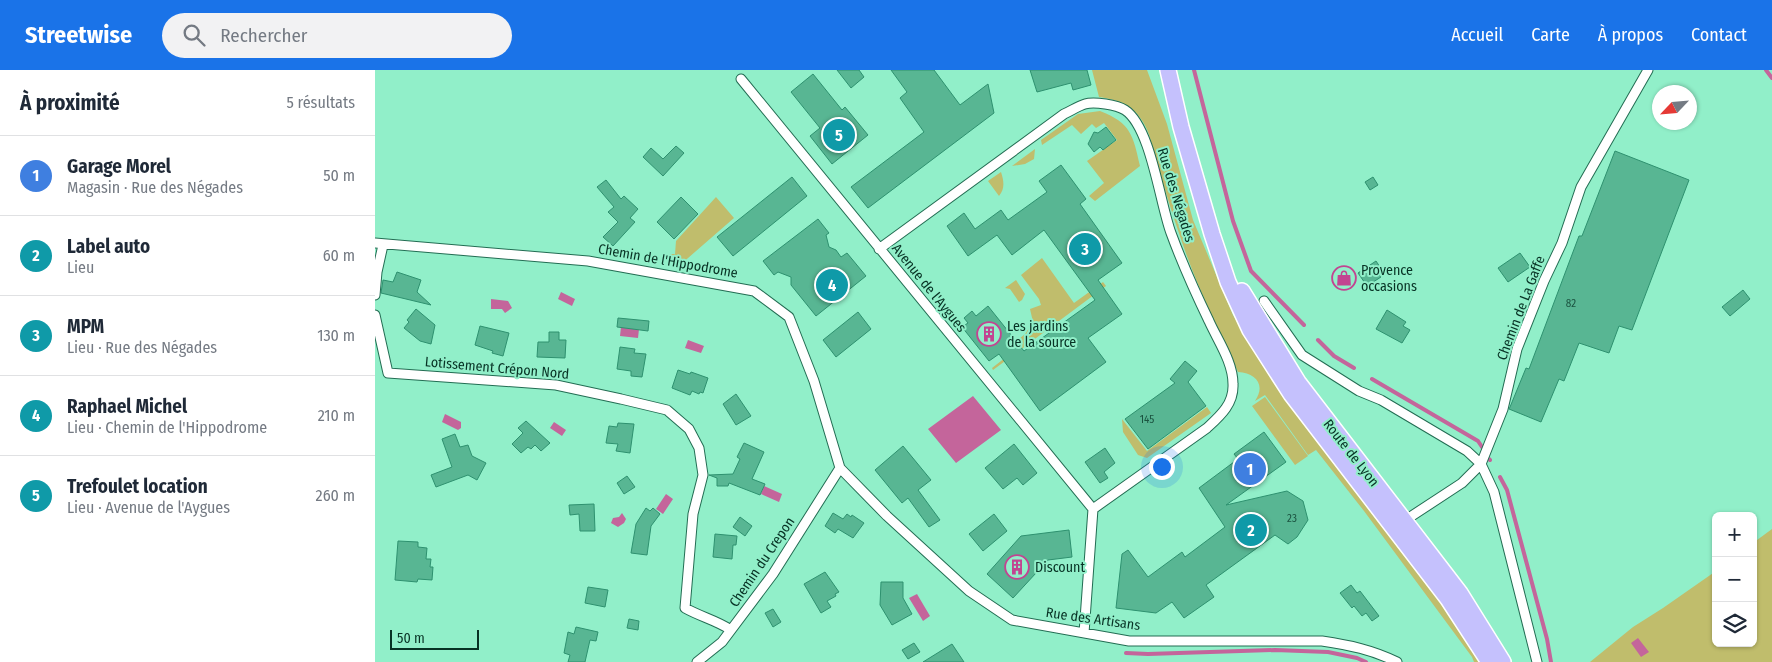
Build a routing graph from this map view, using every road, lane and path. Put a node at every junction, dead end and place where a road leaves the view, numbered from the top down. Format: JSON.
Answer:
{"nodes":[{"id":1,"x":1168,"y":70,"type":"edge"},
{"id":2,"x":1648,"y":70,"type":"edge"},
{"id":3,"x":741,"y":79,"type":"dead end"},
{"id":4,"x":379,"y":244,"type":"edge"},
{"id":5,"x":879,"y":249,"type":"junction"},
{"id":6,"x":375,"y":295,"type":"edge"},
{"id":7,"x":1263,"y":301,"type":"dead end"},
{"id":8,"x":375,"y":315,"type":"edge"},
{"id":9,"x":1481,"y":464,"type":"junction"},
{"id":10,"x":839,"y":468,"type":"junction"},
{"id":11,"x":1093,"y":509,"type":"junction"},
{"id":12,"x":1399,"y":525,"type":"junction"},
{"id":13,"x":731,"y":630,"type":"junction"},
{"id":14,"x":1084,"y":634,"type":"junction"},
{"id":15,"x":697,"y":662,"type":"edge"},
{"id":16,"x":1397,"y":662,"type":"edge"},
{"id":17,"x":1489,"y":662,"type":"edge"},
{"id":18,"x":1503,"y":662,"type":"edge"},
{"id":19,"x":1537,"y":662,"type":"edge"}],
"edges":[{"from":1,"to":12,"type":"main road","name":"Route de Lyon"},
{"from":2,"to":9,"type":"street","name":"Chemin de La Gaffe"},
{"from":3,"to":5,"type":"street","name":"Avenue de l'Aygues"},
{"from":4,"to":6,"type":"street"},
{"from":4,"to":10,"type":"street","name":"Chemin de l'Hippodrome"},
{"from":5,"to":11,"type":"street","name":"Avenue de l'Aygues"},
{"from":5,"to":11,"type":"street","name":"Rue des Négades"},
{"from":7,"to":9,"type":"street"},
{"from":8,"to":13,"type":"street","name":"Lotissement Crépon Nord"},
{"from":9,"to":12,"type":"street","name":"Chemin de La Gaffe"},
{"from":9,"to":19,"type":"street"},
{"from":10,"to":13,"type":"street","name":"Chemin du Crepon"},
{"from":10,"to":14,"type":"street","name":"Rue des Artisans"},
{"from":11,"to":14,"type":"street"},
{"from":12,"to":17,"type":"main road","name":"Route de Lyon"},
{"from":12,"to":18,"type":"main road","name":"Route de Lyon"},
{"from":13,"to":15,"type":"street","name":"Chemin du Crepon"},
{"from":14,"to":16,"type":"street","name":"Rue des Artisans"}]}
